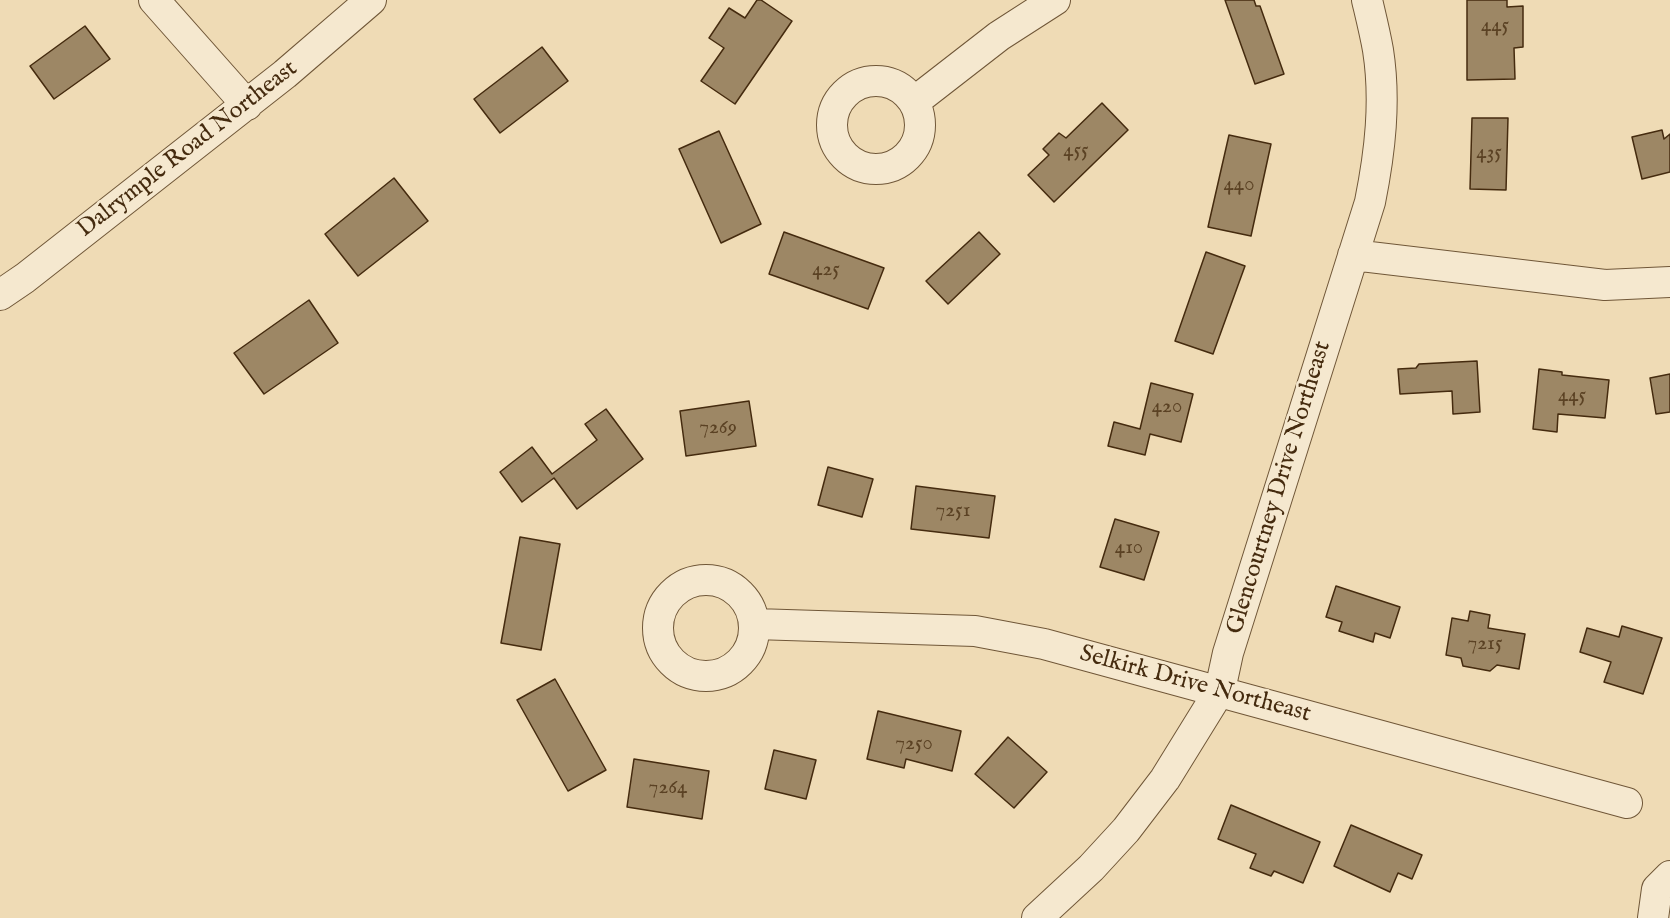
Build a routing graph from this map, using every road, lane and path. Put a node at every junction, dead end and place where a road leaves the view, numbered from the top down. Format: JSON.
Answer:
{"nodes":[{"id":1,"x":154,"y":0,"type":"edge"},
{"id":2,"x":371,"y":0,"type":"edge"},
{"id":3,"x":1055,"y":0,"type":"edge"},
{"id":4,"x":1367,"y":0,"type":"edge"},
{"id":5,"x":914,"y":102,"type":"dead end"},
{"id":6,"x":248,"y":105,"type":"junction"},
{"id":7,"x":1353,"y":255,"type":"junction"},
{"id":8,"x":1670,"y":282,"type":"edge"},
{"id":9,"x":0,"y":295,"type":"edge"},
{"id":10,"x":755,"y":624,"type":"dead end"},
{"id":11,"x":1220,"y":690,"type":"junction"},
{"id":12,"x":1627,"y":803,"type":"dead end"},
{"id":13,"x":1670,"y":876,"type":"edge"},
{"id":14,"x":1037,"y":918,"type":"edge"},
{"id":15,"x":1653,"y":918,"type":"edge"}],
"edges":[{"from":1,"to":6,"type":"street"},
{"from":2,"to":6,"type":"street","name":"Dalrymple Road Northeast"},
{"from":3,"to":5,"type":"street"},
{"from":4,"to":7,"type":"street","name":"Glencourtney Drive Northeast"},
{"from":6,"to":9,"type":"street","name":"Dalrymple Road Northeast"},
{"from":7,"to":8,"type":"street"},
{"from":7,"to":11,"type":"street","name":"Glencourtney Drive Northeast"},
{"from":10,"to":11,"type":"street","name":"Selkirk Drive Northeast"},
{"from":11,"to":12,"type":"street","name":"Selkirk Drive Northeast"},
{"from":11,"to":14,"type":"street","name":"Glencourtney Drive Northeast"},
{"from":13,"to":15,"type":"street"}]}
